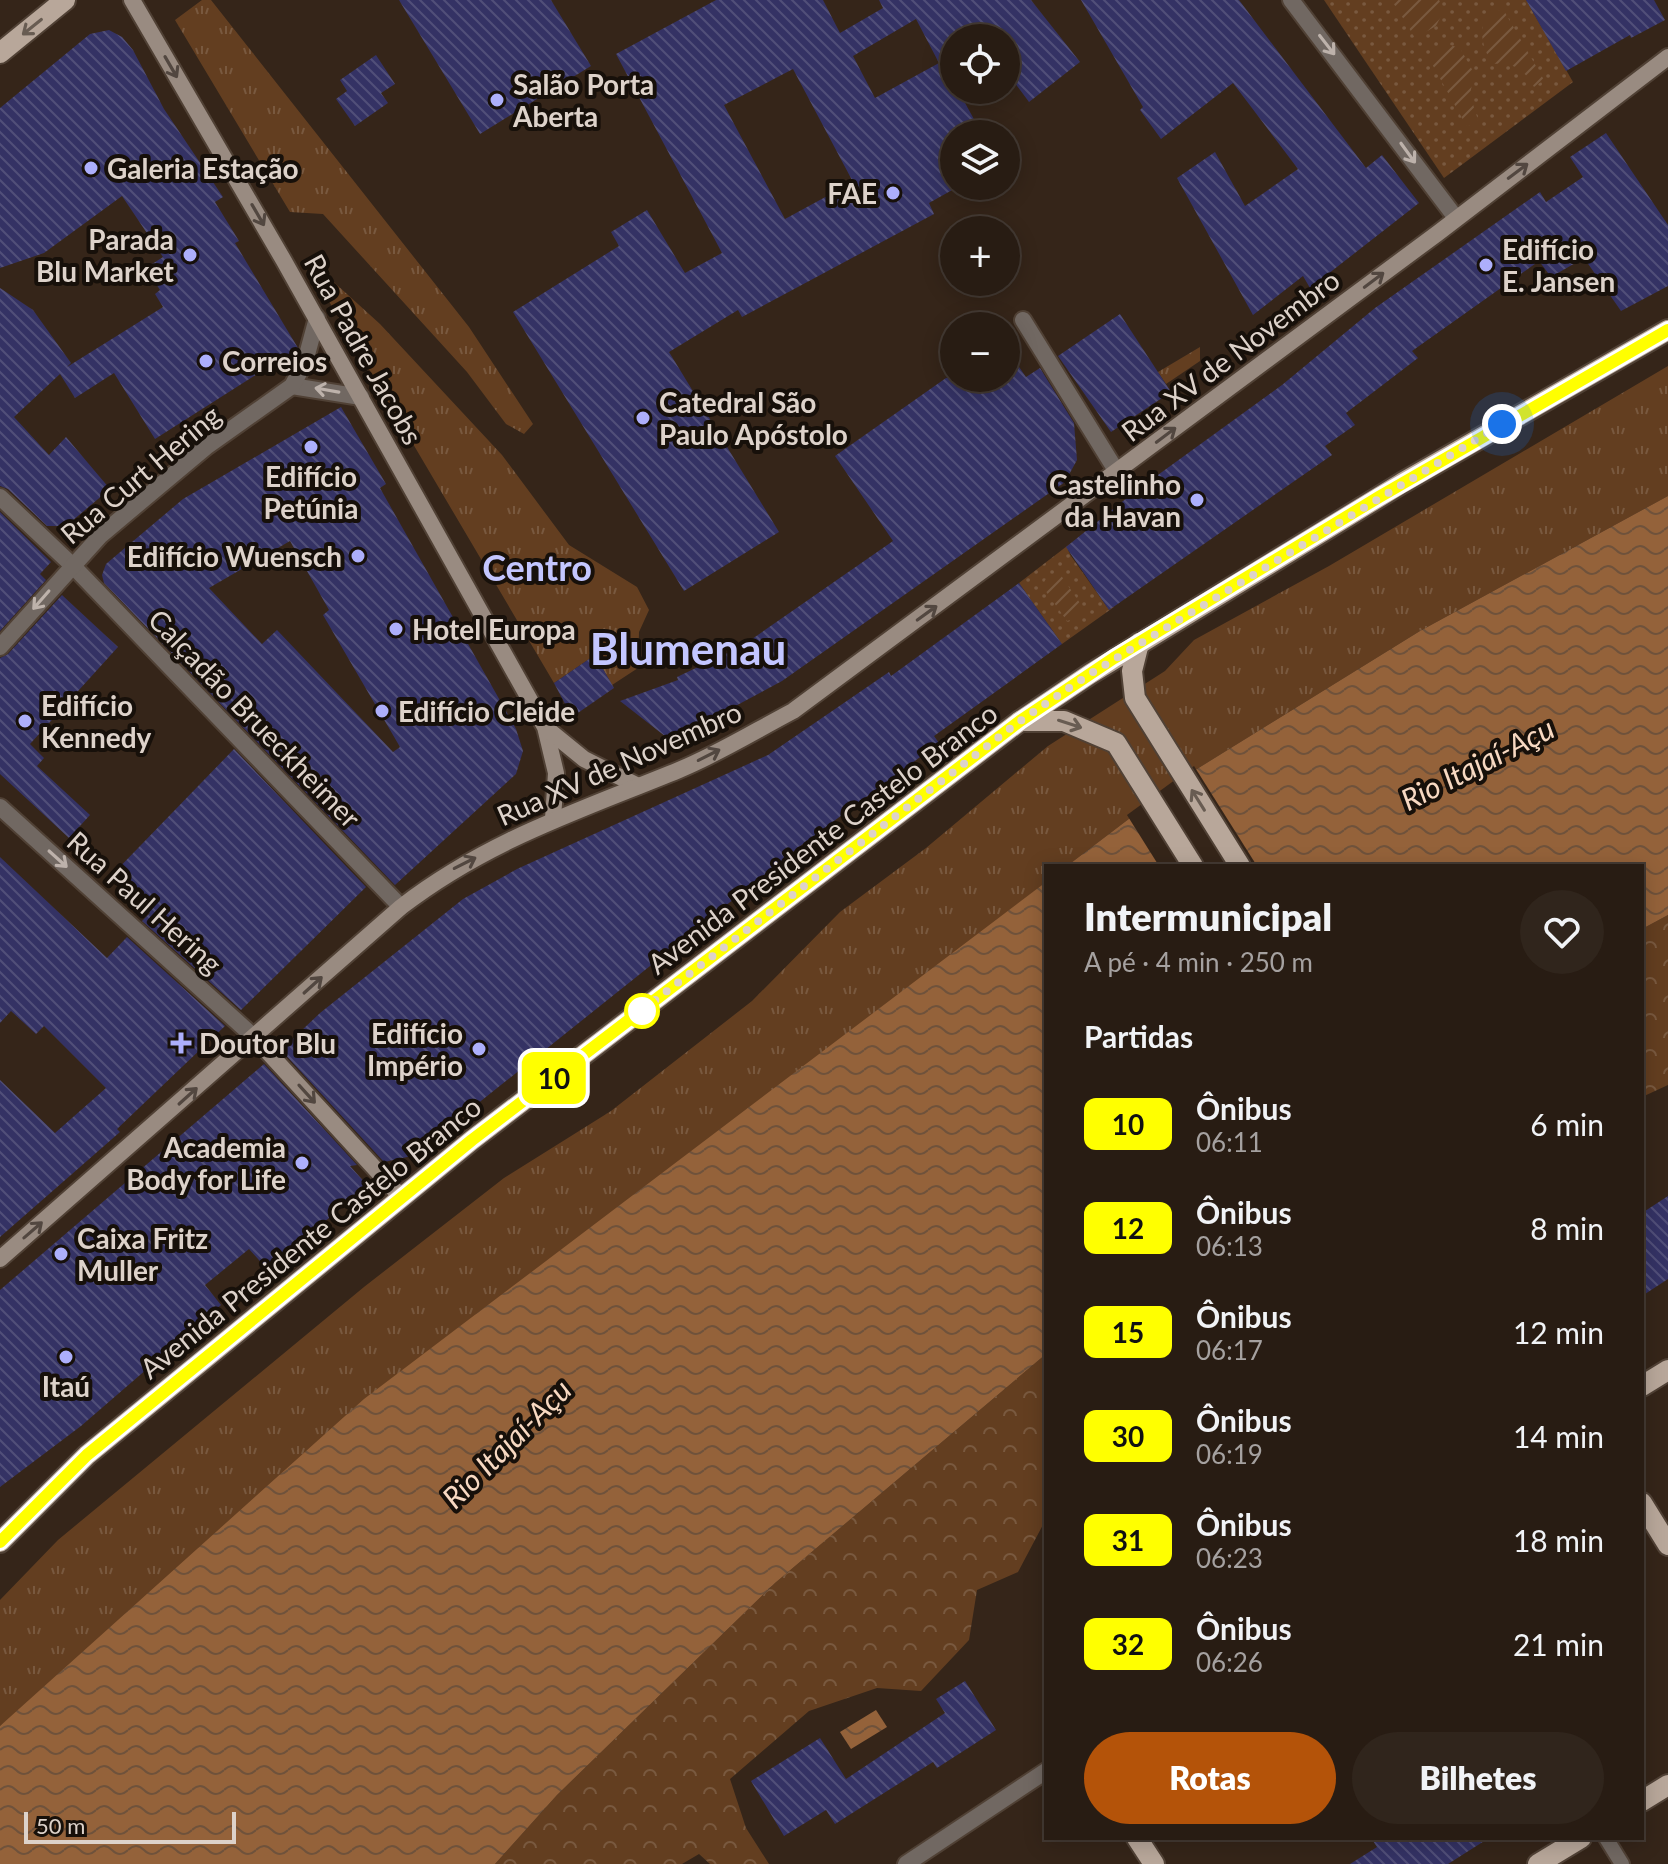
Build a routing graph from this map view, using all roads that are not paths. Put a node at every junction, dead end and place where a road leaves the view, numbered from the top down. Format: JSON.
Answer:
{"nodes":[{"id":1,"x":65,"y":0,"type":"edge"},
{"id":2,"x":132,"y":0,"type":"edge"},
{"id":3,"x":1291,"y":0,"type":"edge"},
{"id":4,"x":0,"y":53,"type":"edge"},
{"id":5,"x":1668,"y":57,"type":"edge"},
{"id":6,"x":1456,"y":218,"type":"junction"},
{"id":7,"x":317,"y":318,"type":"junction"},
{"id":8,"x":1023,"y":320,"type":"dead end"},
{"id":9,"x":1668,"y":330,"type":"edge"},
{"id":10,"x":292,"y":386,"type":"junction"},
{"id":11,"x":361,"y":397,"type":"junction"},
{"id":12,"x":1117,"y":472,"type":"junction"},
{"id":13,"x":0,"y":497,"type":"edge"},
{"id":14,"x":72,"y":565,"type":"junction"},
{"id":15,"x":1139,"y":643,"type":"junction"},
{"id":16,"x":0,"y":647,"type":"edge"},
{"id":17,"x":1020,"y":721,"type":"junction"},
{"id":18,"x":545,"y":727,"type":"junction"},
{"id":19,"x":638,"y":786,"type":"junction"},
{"id":20,"x":0,"y":807,"type":"edge"},
{"id":21,"x":553,"y":819,"type":"junction"},
{"id":22,"x":1192,"y":864,"type":"edge"},
{"id":23,"x":1239,"y":864,"type":"edge"},
{"id":24,"x":401,"y":907,"type":"junction"},
{"id":25,"x":254,"y":1037,"type":"junction"},
{"id":26,"x":401,"y":1197,"type":"junction"},
{"id":27,"x":0,"y":1259,"type":"edge"},
{"id":28,"x":1668,"y":1370,"type":"edge"},
{"id":29,"x":1644,"y":1385,"type":"edge"},
{"id":30,"x":1644,"y":1506,"type":"edge"},
{"id":31,"x":0,"y":1542,"type":"edge"},
{"id":32,"x":1668,"y":1545,"type":"edge"},
{"id":33,"x":1044,"y":1772,"type":"edge"},
{"id":34,"x":1668,"y":1785,"type":"edge"},
{"id":35,"x":1644,"y":1800,"type":"edge"},
{"id":36,"x":1138,"y":1840,"type":"edge"},
{"id":37,"x":1578,"y":1840,"type":"edge"},
{"id":38,"x":1607,"y":1840,"type":"edge"},
{"id":39,"x":906,"y":1864,"type":"edge"},
{"id":40,"x":1154,"y":1864,"type":"edge"},
{"id":41,"x":1538,"y":1864,"type":"edge"},
{"id":42,"x":1622,"y":1864,"type":"edge"}],
"edges":[{"from":1,"to":4,"type":"main road","one_way":true},
{"from":2,"to":7,"type":"street","name":"Rua Padre Jacobs","one_way":true},
{"from":3,"to":6,"type":"street","one_way":true},
{"from":6,"to":5,"type":"street","name":"Rua XV de Novembro","one_way":true},
{"from":12,"to":6,"type":"street","name":"Rua XV de Novembro","one_way":true},
{"from":7,"to":10,"type":"street"},
{"from":7,"to":11,"type":"street","name":"Rua Padre Jacobs"},
{"from":8,"to":12,"type":"street"},
{"from":9,"to":15,"type":"main road","name":"Avenida Presidente Castelo Branco"},
{"from":11,"to":10,"type":"street","one_way":true},
{"from":10,"to":14,"type":"street","name":"Rua Curt Hering"},
{"from":11,"to":18,"type":"street","name":"Rua Padre Jacobs"},
{"from":19,"to":12,"type":"street","name":"Rua XV de Novembro","one_way":true},
{"from":13,"to":14,"type":"street","name":"Calçadão Brueckheimer"},
{"from":14,"to":16,"type":"street","name":"Rua Curt Hering","one_way":true},
{"from":14,"to":24,"type":"street","name":"Calçadão Brueckheimer"},
{"from":15,"to":17,"type":"main road","name":"Avenida Presidente Castelo Branco"},
{"from":23,"to":15,"type":"main road","one_way":true},
{"from":17,"to":22,"type":"main road","one_way":true},
{"from":17,"to":26,"type":"main road","name":"Avenida Presidente Castelo Branco"},
{"from":18,"to":19,"type":"street","name":"Rua Padre Jacobs"},
{"from":18,"to":21,"type":"street","name":"Rua Padre Jacobs"},
{"from":19,"to":21,"type":"street","name":"Rua XV de Novembro"},
{"from":20,"to":25,"type":"street","name":"Rua Paul Hering","one_way":true},
{"from":24,"to":21,"type":"street","name":"Rua XV de Novembro","one_way":true},
{"from":25,"to":24,"type":"street","name":"Rua XV de Novembro","one_way":true},
{"from":25,"to":26,"type":"street","one_way":true},
{"from":27,"to":25,"type":"street","name":"Rua XV de Novembro","one_way":true},
{"from":26,"to":31,"type":"main road","name":"Avenida Presidente Castelo Branco"},
{"from":28,"to":29,"type":"main road"},
{"from":30,"to":32,"type":"main road"},
{"from":33,"to":39,"type":"street"},
{"from":34,"to":35,"type":"main road"},
{"from":36,"to":40,"type":"main road"},
{"from":37,"to":41,"type":"main road"},
{"from":38,"to":42,"type":"lane"}]}
